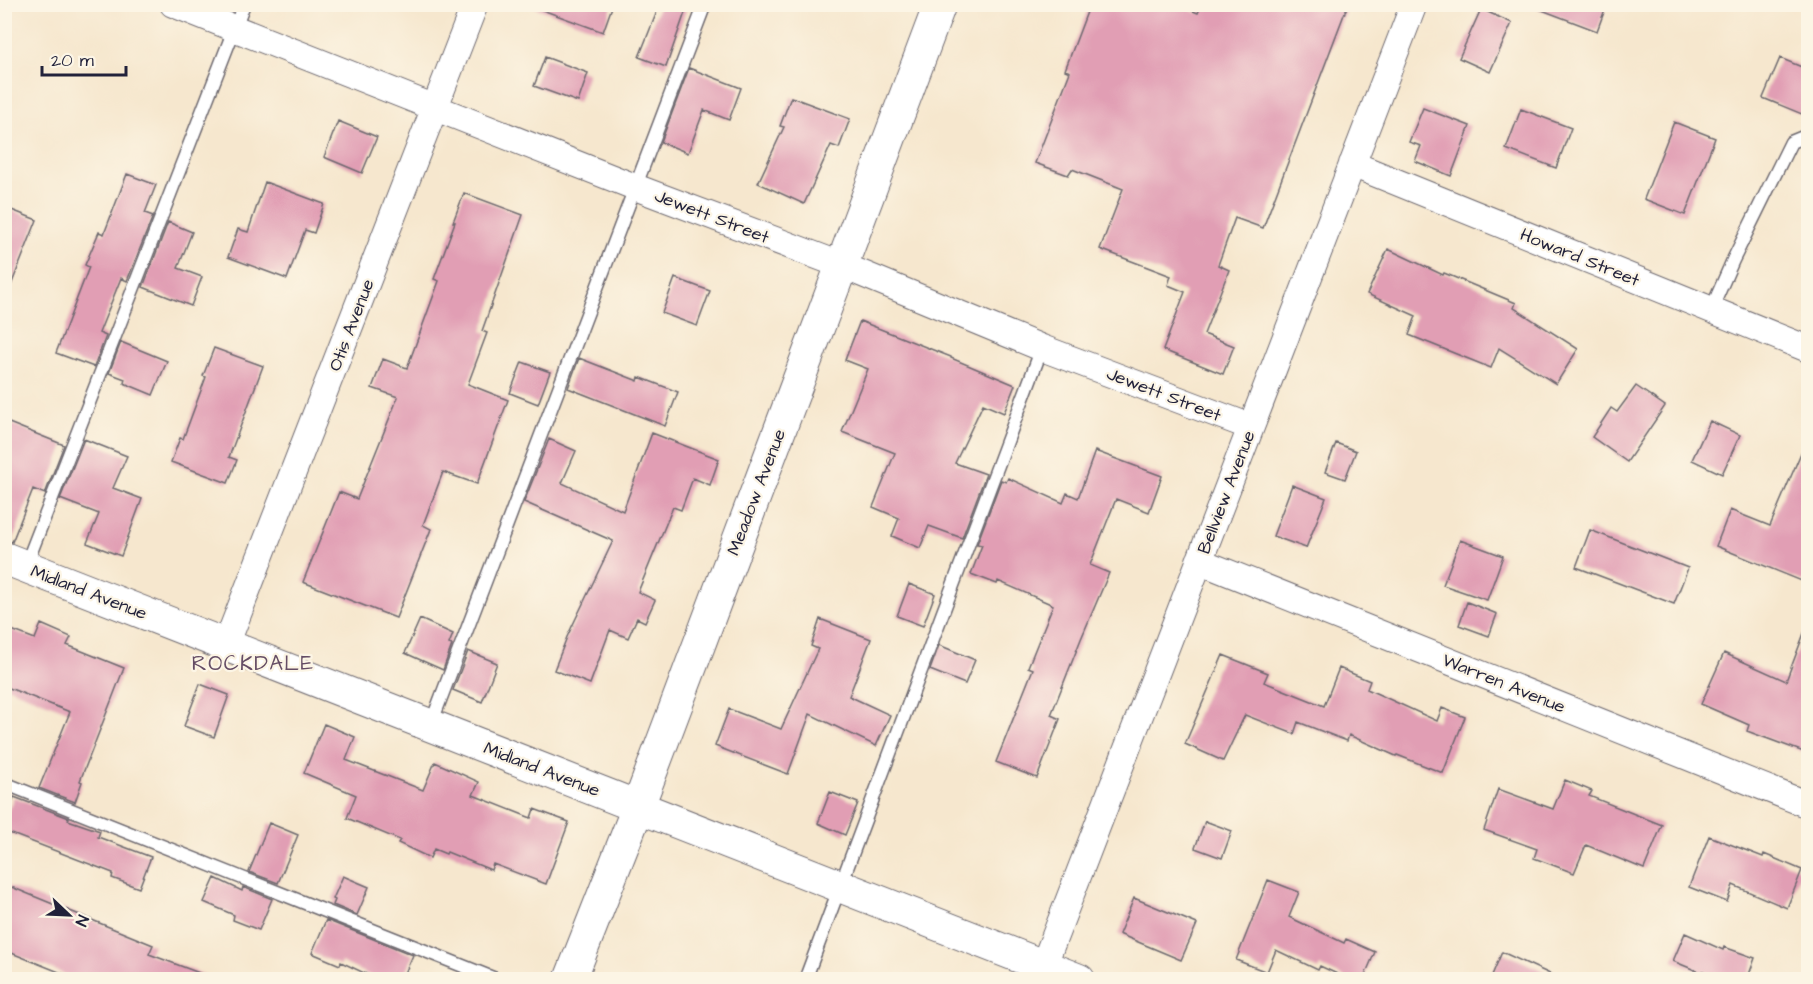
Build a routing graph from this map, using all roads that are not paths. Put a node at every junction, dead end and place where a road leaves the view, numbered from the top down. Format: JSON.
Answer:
{"nodes":[{"id":1,"x":173,"y":4,"type":"edge"},
{"id":2,"x":244,"y":4,"type":"edge"},
{"id":3,"x":475,"y":4,"type":"edge"},
{"id":4,"x":705,"y":4,"type":"edge"},
{"id":5,"x":940,"y":4,"type":"edge"},
{"id":6,"x":1414,"y":4,"type":"edge"},
{"id":7,"x":235,"y":29,"type":"junction"},
{"id":8,"x":436,"y":108,"type":"junction"},
{"id":9,"x":1809,"y":135,"type":"edge"},
{"id":10,"x":1352,"y":164,"type":"junction"},
{"id":11,"x":635,"y":187,"type":"junction"},
{"id":12,"x":841,"y":265,"type":"junction"},
{"id":13,"x":1711,"y":310,"type":"junction"},
{"id":14,"x":1042,"y":348,"type":"junction"},
{"id":15,"x":1809,"y":349,"type":"edge"},
{"id":16,"x":1251,"y":427,"type":"junction"},
{"id":17,"x":1199,"y":561,"type":"junction"},
{"id":18,"x":15,"y":562,"type":"edge"},
{"id":19,"x":226,"y":645,"type":"junction"},
{"id":20,"x":430,"y":726,"type":"junction"},
{"id":21,"x":4,"y":783,"type":"edge"},
{"id":22,"x":1809,"y":805,"type":"edge"},
{"id":23,"x":638,"y":807,"type":"junction"},
{"id":24,"x":840,"y":887,"type":"junction"},
{"id":25,"x":1041,"y":972,"type":"edge"},
{"id":26,"x":498,"y":980,"type":"edge"},
{"id":27,"x":570,"y":980,"type":"edge"},
{"id":28,"x":805,"y":980,"type":"edge"},
{"id":29,"x":1079,"y":980,"type":"edge"}],
"edges":[{"from":1,"to":7,"type":"street","name":"Jewett Street"},
{"from":2,"to":7,"type":"lane"},
{"from":3,"to":8,"type":"street","name":"Otis Avenue"},
{"from":4,"to":11,"type":"lane"},
{"from":5,"to":12,"type":"street","name":"Meadow Avenue"},
{"from":6,"to":10,"type":"street","name":"Bellview Avenue"},
{"from":7,"to":8,"type":"street","name":"Jewett Street"},
{"from":7,"to":18,"type":"lane"},
{"from":8,"to":11,"type":"street","name":"Jewett Street"},
{"from":8,"to":19,"type":"street","name":"Otis Avenue"},
{"from":9,"to":13,"type":"lane"},
{"from":10,"to":13,"type":"street","name":"Howard Street"},
{"from":10,"to":16,"type":"street","name":"Bellview Avenue"},
{"from":11,"to":12,"type":"street","name":"Jewett Street"},
{"from":11,"to":20,"type":"lane"},
{"from":12,"to":14,"type":"street","name":"Jewett Street"},
{"from":12,"to":23,"type":"street","name":"Meadow Avenue"},
{"from":13,"to":15,"type":"street","name":"Howard Street"},
{"from":14,"to":16,"type":"street","name":"Jewett Street"},
{"from":14,"to":24,"type":"lane"},
{"from":16,"to":17,"type":"street","name":"Bellview Avenue"},
{"from":17,"to":22,"type":"street","name":"Warren Avenue"},
{"from":17,"to":25,"type":"street","name":"Bellview Avenue"},
{"from":18,"to":19,"type":"street","name":"Midland Avenue"},
{"from":19,"to":20,"type":"street","name":"Midland Avenue"},
{"from":20,"to":23,"type":"street","name":"Midland Avenue"},
{"from":21,"to":26,"type":"lane"},
{"from":23,"to":24,"type":"street","name":"Midland Avenue"},
{"from":23,"to":27,"type":"street","name":"Meadow Avenue"},
{"from":24,"to":25,"type":"street","name":"Midland Avenue"},
{"from":24,"to":28,"type":"lane"},
{"from":25,"to":29,"type":"street","name":"Midland Avenue"}]}
